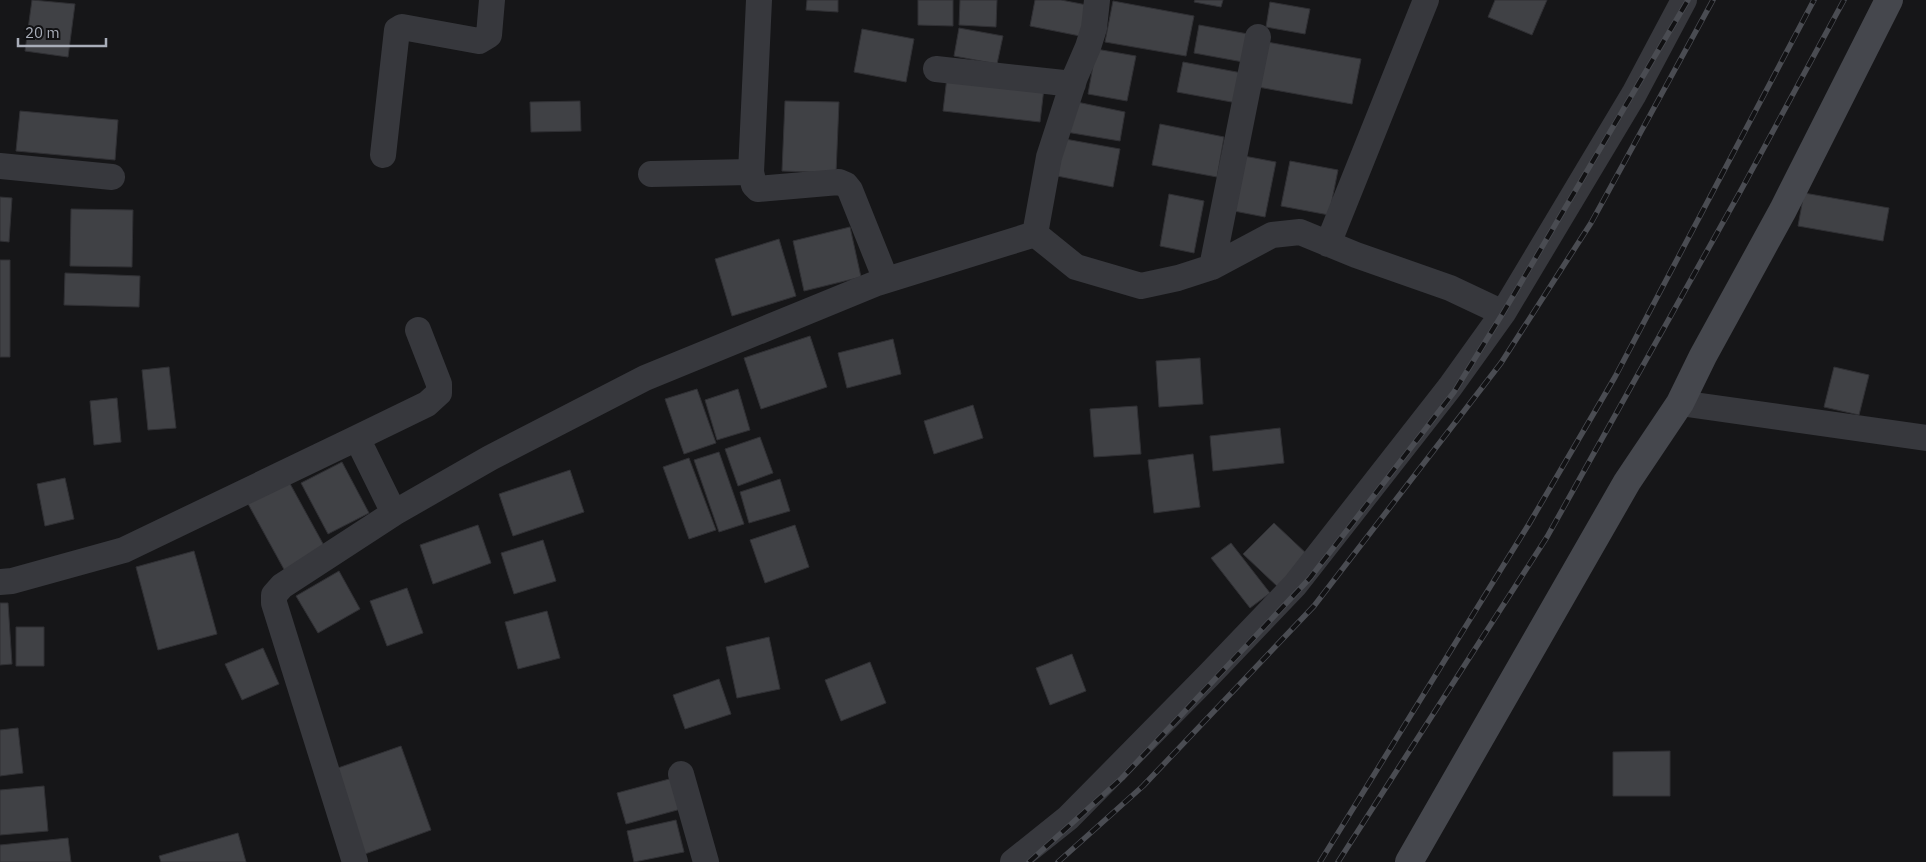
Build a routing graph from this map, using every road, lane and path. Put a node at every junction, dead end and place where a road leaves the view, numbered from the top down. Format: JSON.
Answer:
{"nodes":[{"id":1,"x":492,"y":0,"type":"edge"},
{"id":2,"x":759,"y":0,"type":"edge"},
{"id":3,"x":1097,"y":0,"type":"edge"},
{"id":4,"x":1426,"y":0,"type":"edge"},
{"id":5,"x":1684,"y":0,"type":"edge"},
{"id":6,"x":1889,"y":0,"type":"edge"},
{"id":7,"x":1258,"y":37,"type":"dead end"},
{"id":8,"x":936,"y":69,"type":"dead end"},
{"id":9,"x":1073,"y":84,"type":"junction"},
{"id":10,"x":383,"y":155,"type":"dead end"},
{"id":11,"x":0,"y":166,"type":"edge"},
{"id":12,"x":751,"y":172,"type":"junction"},
{"id":13,"x":651,"y":174,"type":"dead end"},
{"id":14,"x":112,"y":177,"type":"dead end"},
{"id":15,"x":1035,"y":234,"type":"junction"},
{"id":16,"x":1328,"y":244,"type":"junction"},
{"id":17,"x":1212,"y":267,"type":"junction"},
{"id":18,"x":886,"y":280,"type":"junction"},
{"id":19,"x":1503,"y":313,"type":"junction"},
{"id":20,"x":418,"y":330,"type":"dead end"},
{"id":21,"x":1680,"y":403,"type":"junction"},
{"id":22,"x":357,"y":438,"type":"junction"},
{"id":23,"x":1926,"y":438,"type":"edge"},
{"id":24,"x":394,"y":513,"type":"junction"},
{"id":25,"x":0,"y":582,"type":"edge"},
{"id":26,"x":681,"y":774,"type":"dead end"},
{"id":27,"x":355,"y":862,"type":"edge"},
{"id":28,"x":706,"y":862,"type":"edge"},
{"id":29,"x":1013,"y":862,"type":"edge"},
{"id":30,"x":1409,"y":862,"type":"edge"}],
"edges":[{"from":1,"to":10,"type":"street"},
{"from":2,"to":12,"type":"street"},
{"from":3,"to":9,"type":"street"},
{"from":4,"to":16,"type":"street"},
{"from":5,"to":19,"type":"street"},
{"from":6,"to":21,"type":"street"},
{"from":7,"to":17,"type":"street"},
{"from":8,"to":9,"type":"street"},
{"from":9,"to":15,"type":"street"},
{"from":11,"to":14,"type":"street"},
{"from":12,"to":13,"type":"street"},
{"from":12,"to":18,"type":"street"},
{"from":15,"to":17,"type":"street"},
{"from":15,"to":18,"type":"street"},
{"from":16,"to":17,"type":"street"},
{"from":16,"to":19,"type":"street"},
{"from":18,"to":24,"type":"street"},
{"from":19,"to":29,"type":"street"},
{"from":20,"to":22,"type":"street"},
{"from":21,"to":23,"type":"street"},
{"from":21,"to":30,"type":"street"},
{"from":22,"to":24,"type":"street"},
{"from":22,"to":25,"type":"street"},
{"from":24,"to":27,"type":"street"},
{"from":26,"to":28,"type":"street"}]}
